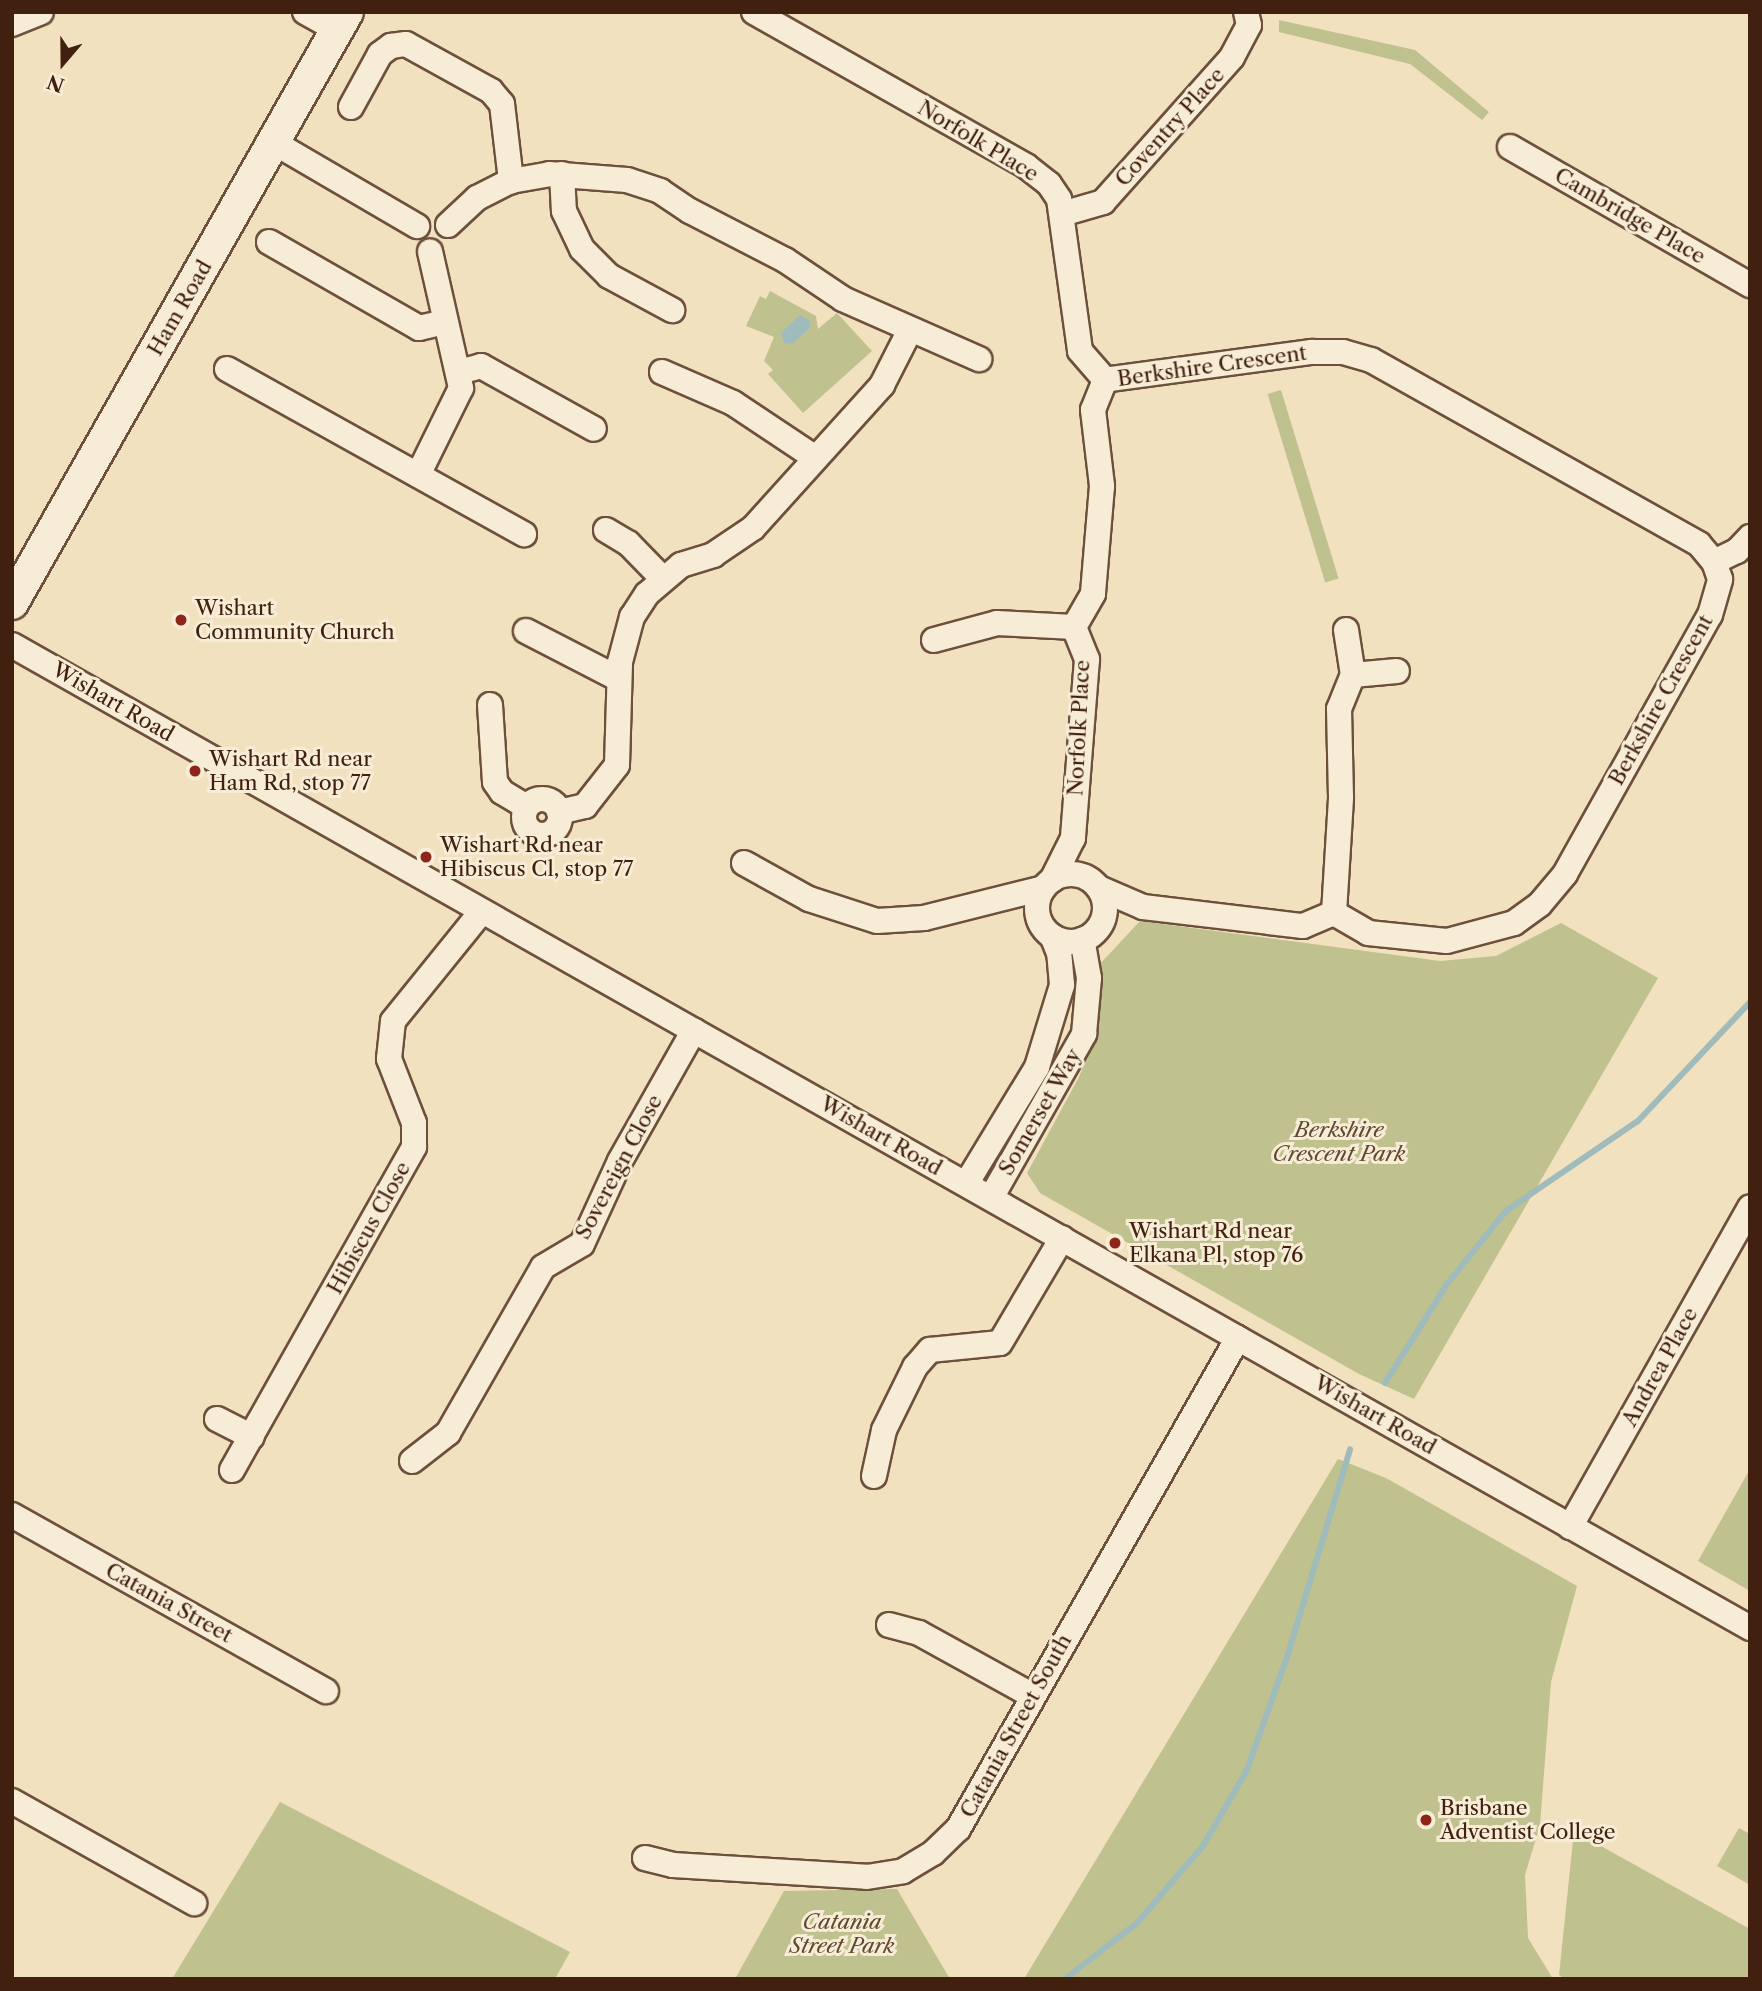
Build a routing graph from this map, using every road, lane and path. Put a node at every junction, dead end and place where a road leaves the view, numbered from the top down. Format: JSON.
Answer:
{"nodes":[{"id":1,"x":41,"y":12,"type":"edge"},
{"id":2,"x":305,"y":12,"type":"edge"},
{"id":3,"x":754,"y":12,"type":"edge"},
{"id":4,"x":1246,"y":12,"type":"edge"},
{"id":5,"x":342,"y":21,"type":"edge"},
{"id":6,"x":12,"y":24,"type":"edge"},
{"id":7,"x":351,"y":107,"type":"dead end"},
{"id":8,"x":273,"y":142,"type":"junction"},
{"id":9,"x":1510,"y":147,"type":"dead end"},
{"id":10,"x":562,"y":174,"type":"junction"},
{"id":11,"x":511,"y":181,"type":"junction"},
{"id":12,"x":1062,"y":214,"type":"junction"},
{"id":13,"x":448,"y":225,"type":"dead end"},
{"id":14,"x":417,"y":226,"type":"dead end"},
{"id":15,"x":269,"y":242,"type":"dead end"},
{"id":16,"x":430,"y":251,"type":"dead end"},
{"id":17,"x":1750,"y":285,"type":"edge"},
{"id":18,"x":672,"y":310,"type":"dead end"},
{"id":19,"x":445,"y":322,"type":"junction"},
{"id":20,"x":909,"y":330,"type":"junction"},
{"id":21,"x":979,"y":359,"type":"dead end"},
{"id":22,"x":227,"y":369,"type":"dead end"},
{"id":23,"x":459,"y":372,"type":"junction"},
{"id":24,"x":662,"y":372,"type":"dead end"},
{"id":25,"x":1105,"y":380,"type":"junction"},
{"id":26,"x":594,"y":429,"type":"dead end"},
{"id":27,"x":814,"y":457,"type":"junction"},
{"id":28,"x":418,"y":475,"type":"junction"},
{"id":29,"x":606,"y":530,"type":"dead end"},
{"id":30,"x":524,"y":534,"type":"dead end"},
{"id":31,"x":1750,"y":537,"type":"edge"},
{"id":32,"x":1714,"y":562,"type":"junction"},
{"id":33,"x":662,"y":578,"type":"junction"},
{"id":34,"x":12,"y":603,"type":"edge"},
{"id":35,"x":1074,"y":627,"type":"junction"},
{"id":36,"x":1346,"y":630,"type":"dead end"},
{"id":37,"x":526,"y":631,"type":"dead end"},
{"id":38,"x":934,"y":640,"type":"dead end"},
{"id":39,"x":12,"y":645,"type":"edge"},
{"id":40,"x":1397,"y":671,"type":"dead end"},
{"id":41,"x":1353,"y":675,"type":"junction"},
{"id":42,"x":617,"y":678,"type":"junction"},
{"id":43,"x":490,"y":705,"type":"dead end"},
{"id":44,"x":1073,"y":838,"type":"junction"},
{"id":45,"x":744,"y":863,"type":"dead end"},
{"id":46,"x":1092,"y":883,"type":"junction"},
{"id":47,"x":1048,"y":884,"type":"junction"},
{"id":48,"x":998,"y":901,"type":"junction"},
{"id":49,"x":1143,"y":907,"type":"junction"},
{"id":50,"x":482,"y":911,"type":"junction"},
{"id":51,"x":1334,"y":913,"type":"junction"},
{"id":52,"x":1102,"y":922,"type":"junction"},
{"id":53,"x":1046,"y":928,"type":"junction"},
{"id":54,"x":1082,"y":940,"type":"junction"},
{"id":55,"x":694,"y":1030,"type":"junction"},
{"id":56,"x":966,"y":1184,"type":"junction"},
{"id":57,"x":991,"y":1198,"type":"junction"},
{"id":58,"x":1750,"y":1207,"type":"edge"},
{"id":59,"x":1062,"y":1237,"type":"junction"},
{"id":60,"x":1238,"y":1338,"type":"junction"},
{"id":61,"x":217,"y":1419,"type":"dead end"},
{"id":62,"x":252,"y":1437,"type":"junction"},
{"id":63,"x":412,"y":1461,"type":"dead end"},
{"id":64,"x":232,"y":1470,"type":"dead end"},
{"id":65,"x":874,"y":1476,"type":"dead end"},
{"id":66,"x":12,"y":1515,"type":"edge"},
{"id":67,"x":1570,"y":1527,"type":"junction"},
{"id":68,"x":889,"y":1625,"type":"dead end"},
{"id":69,"x":1750,"y":1628,"type":"edge"},
{"id":70,"x":326,"y":1691,"type":"dead end"},
{"id":71,"x":1033,"y":1696,"type":"junction"},
{"id":72,"x":12,"y":1801,"type":"edge"},
{"id":73,"x":645,"y":1858,"type":"dead end"},
{"id":74,"x":194,"y":1903,"type":"dead end"}],
"edges":[{"from":1,"to":6,"type":"street"},
{"from":2,"to":5,"type":"street"},
{"from":3,"to":12,"type":"street","name":"Norfolk Place"},
{"from":4,"to":12,"type":"street","name":"Coventry Place"},
{"from":5,"to":8,"type":"street","name":"Ham Road"},
{"from":7,"to":11,"type":"street"},
{"from":8,"to":14,"type":"street"},
{"from":8,"to":34,"type":"street","name":"Ham Road"},
{"from":9,"to":17,"type":"street","name":"Cambridge Place"},
{"from":10,"to":11,"type":"street"},
{"from":10,"to":18,"type":"street"},
{"from":10,"to":20,"type":"street"},
{"from":11,"to":13,"type":"street"},
{"from":12,"to":25,"type":"street","name":"Norfolk Place"},
{"from":15,"to":19,"type":"street"},
{"from":16,"to":19,"type":"street"},
{"from":19,"to":23,"type":"street"},
{"from":20,"to":21,"type":"street"},
{"from":20,"to":27,"type":"street"},
{"from":22,"to":28,"type":"street"},
{"from":23,"to":26,"type":"street"},
{"from":23,"to":28,"type":"street"},
{"from":24,"to":27,"type":"street"},
{"from":25,"to":32,"type":"street","name":"Berkshire Crescent"},
{"from":25,"to":35,"type":"street"},
{"from":27,"to":33,"type":"street"},
{"from":28,"to":30,"type":"street"},
{"from":29,"to":33,"type":"street"},
{"from":31,"to":32,"type":"street"},
{"from":32,"to":51,"type":"street","name":"Berkshire Crescent"},
{"from":33,"to":42,"type":"street"},
{"from":35,"to":38,"type":"street"},
{"from":35,"to":44,"type":"street","name":"Norfolk Place"},
{"from":36,"to":41,"type":"street"},
{"from":37,"to":42,"type":"street"},
{"from":39,"to":50,"type":"street","name":"Wishart Road"},
{"from":40,"to":41,"type":"street"},
{"from":41,"to":51,"type":"street"},
{"from":42,"to":43,"type":"street"},
{"from":44,"to":46,"type":"street"},
{"from":44,"to":47,"type":"street"},
{"from":45,"to":48,"type":"street"},
{"from":46,"to":47,"type":"street"},
{"from":46,"to":49,"type":"street"},
{"from":46,"to":52,"type":"street"},
{"from":47,"to":48,"type":"street"},
{"from":47,"to":53,"type":"street"},
{"from":48,"to":53,"type":"street"},
{"from":49,"to":51,"type":"street"},
{"from":49,"to":52,"type":"street"},
{"from":50,"to":55,"type":"street","name":"Wishart Road"},
{"from":50,"to":62,"type":"street","name":"Hibiscus Close"},
{"from":52,"to":54,"type":"street"},
{"from":53,"to":54,"type":"street"},
{"from":53,"to":56,"type":"street","name":"Somerset Way"},
{"from":54,"to":57,"type":"street","name":"Somerset Way"},
{"from":55,"to":56,"type":"street","name":"Wishart Road"},
{"from":55,"to":63,"type":"street","name":"Sovereign Close"},
{"from":56,"to":57,"type":"street","name":"Wishart Road"},
{"from":57,"to":59,"type":"street","name":"Wishart Road"},
{"from":58,"to":67,"type":"street","name":"Andrea Place"},
{"from":59,"to":60,"type":"street","name":"Wishart Road"},
{"from":59,"to":65,"type":"street"},
{"from":60,"to":67,"type":"street","name":"Wishart Road"},
{"from":60,"to":71,"type":"street","name":"Catania Street South"},
{"from":61,"to":62,"type":"street"},
{"from":62,"to":64,"type":"street","name":"Hibiscus Close"},
{"from":66,"to":70,"type":"street","name":"Catania Street"},
{"from":67,"to":69,"type":"street","name":"Wishart Road"},
{"from":68,"to":71,"type":"street"},
{"from":71,"to":73,"type":"street","name":"Catania Street South"},
{"from":72,"to":74,"type":"street"}]}
